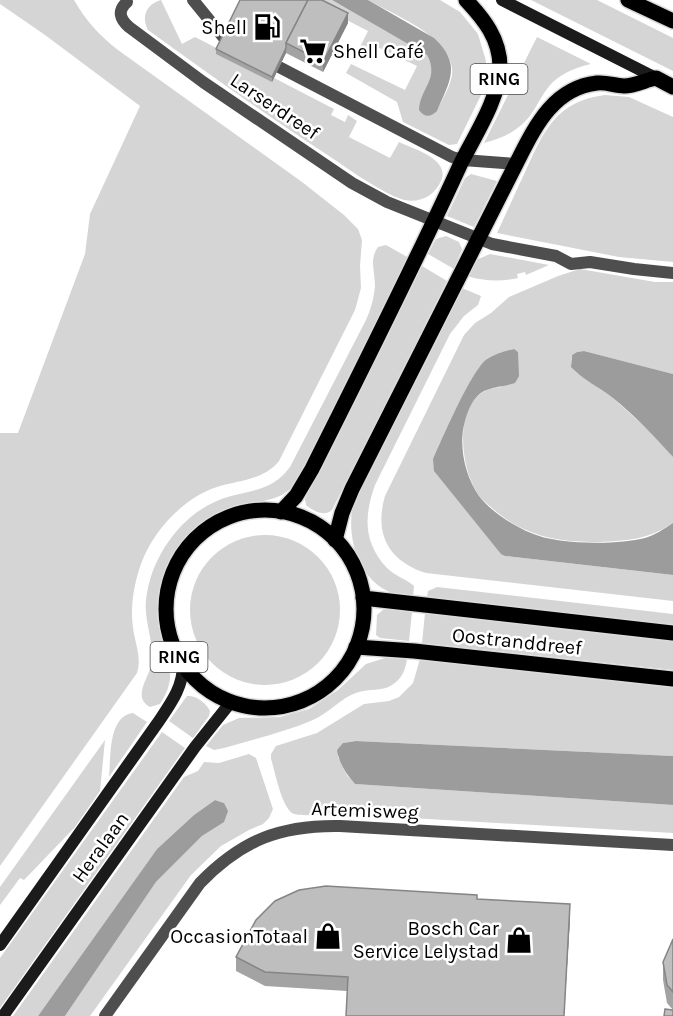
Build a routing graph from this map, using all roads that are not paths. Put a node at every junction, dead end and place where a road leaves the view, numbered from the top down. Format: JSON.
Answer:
{"nodes":[{"id":1,"x":193,"y":0,"type":"edge"},
{"id":2,"x":466,"y":0,"type":"edge"},
{"id":3,"x":502,"y":0,"type":"edge"},
{"id":4,"x":628,"y":0,"type":"edge"},
{"id":5,"x":128,"y":1,"type":"edge"},
{"id":6,"x":673,"y":21,"type":"edge"},
{"id":7,"x":224,"y":38,"type":"edge"},
{"id":8,"x":279,"y":67,"type":"edge"},
{"id":9,"x":656,"y":78,"type":"junction"},
{"id":10,"x":673,"y":87,"type":"edge"},
{"id":11,"x":463,"y":160,"type":"junction"},
{"id":12,"x":516,"y":164,"type":"junction"},
{"id":13,"x":435,"y":221,"type":"junction"},
{"id":14,"x":478,"y":239,"type":"junction"},
{"id":15,"x":673,"y":273,"type":"edge"},
{"id":16,"x":281,"y":512,"type":"junction"},
{"id":17,"x":335,"y":540,"type":"junction"},
{"id":18,"x":363,"y":598,"type":"junction"},
{"id":19,"x":673,"y":633,"type":"edge"},
{"id":20,"x":356,"y":647,"type":"junction"},
{"id":21,"x":183,"y":665,"type":"junction"},
{"id":22,"x":673,"y":679,"type":"edge"},
{"id":23,"x":231,"y":702,"type":"junction"},
{"id":24,"x":673,"y":845,"type":"edge"},
{"id":25,"x":0,"y":945,"type":"edge"},
{"id":26,"x":3,"y":1016,"type":"edge"},
{"id":27,"x":105,"y":1016,"type":"edge"}],
"edges":[{"from":1,"to":7,"type":"street"},
{"from":2,"to":11,"type":"main road","number":"RING"},
{"from":3,"to":9,"type":"street"},
{"from":4,"to":6,"type":"main road"},
{"from":5,"to":13,"type":"street","name":"Larserdreef"},
{"from":8,"to":11,"type":"street","name":"Larserdreef"},
{"from":9,"to":10,"type":"main road"},
{"from":9,"to":12,"type":"main road","number":"RING"},
{"from":11,"to":12,"type":"street","name":"Larserdreef"},
{"from":11,"to":13,"type":"main road","number":"RING"},
{"from":12,"to":14,"type":"main road","number":"RING"},
{"from":13,"to":14,"type":"street","name":"Larserdreef"},
{"from":13,"to":16,"type":"main road","number":"RING"},
{"from":14,"to":15,"type":"street","name":"Larserdreef"},
{"from":14,"to":17,"type":"main road","number":"RING"},
{"from":16,"to":17,"type":"main road","number":"RING"},
{"from":16,"to":21,"type":"main road","number":"RING"},
{"from":17,"to":18,"type":"main road","number":"RING"},
{"from":18,"to":19,"type":"main road","name":"Oostranddreef"},
{"from":18,"to":20,"type":"main road","number":"RING"},
{"from":20,"to":22,"type":"main road","name":"Oostranddreef"},
{"from":20,"to":23,"type":"main road","number":"RING"},
{"from":21,"to":23,"type":"main road","number":"RING"},
{"from":21,"to":25,"type":"street","name":"Heralaan"},
{"from":23,"to":26,"type":"street","name":"Heralaan"},
{"from":24,"to":27,"type":"street","name":"Artemisweg"}]}
